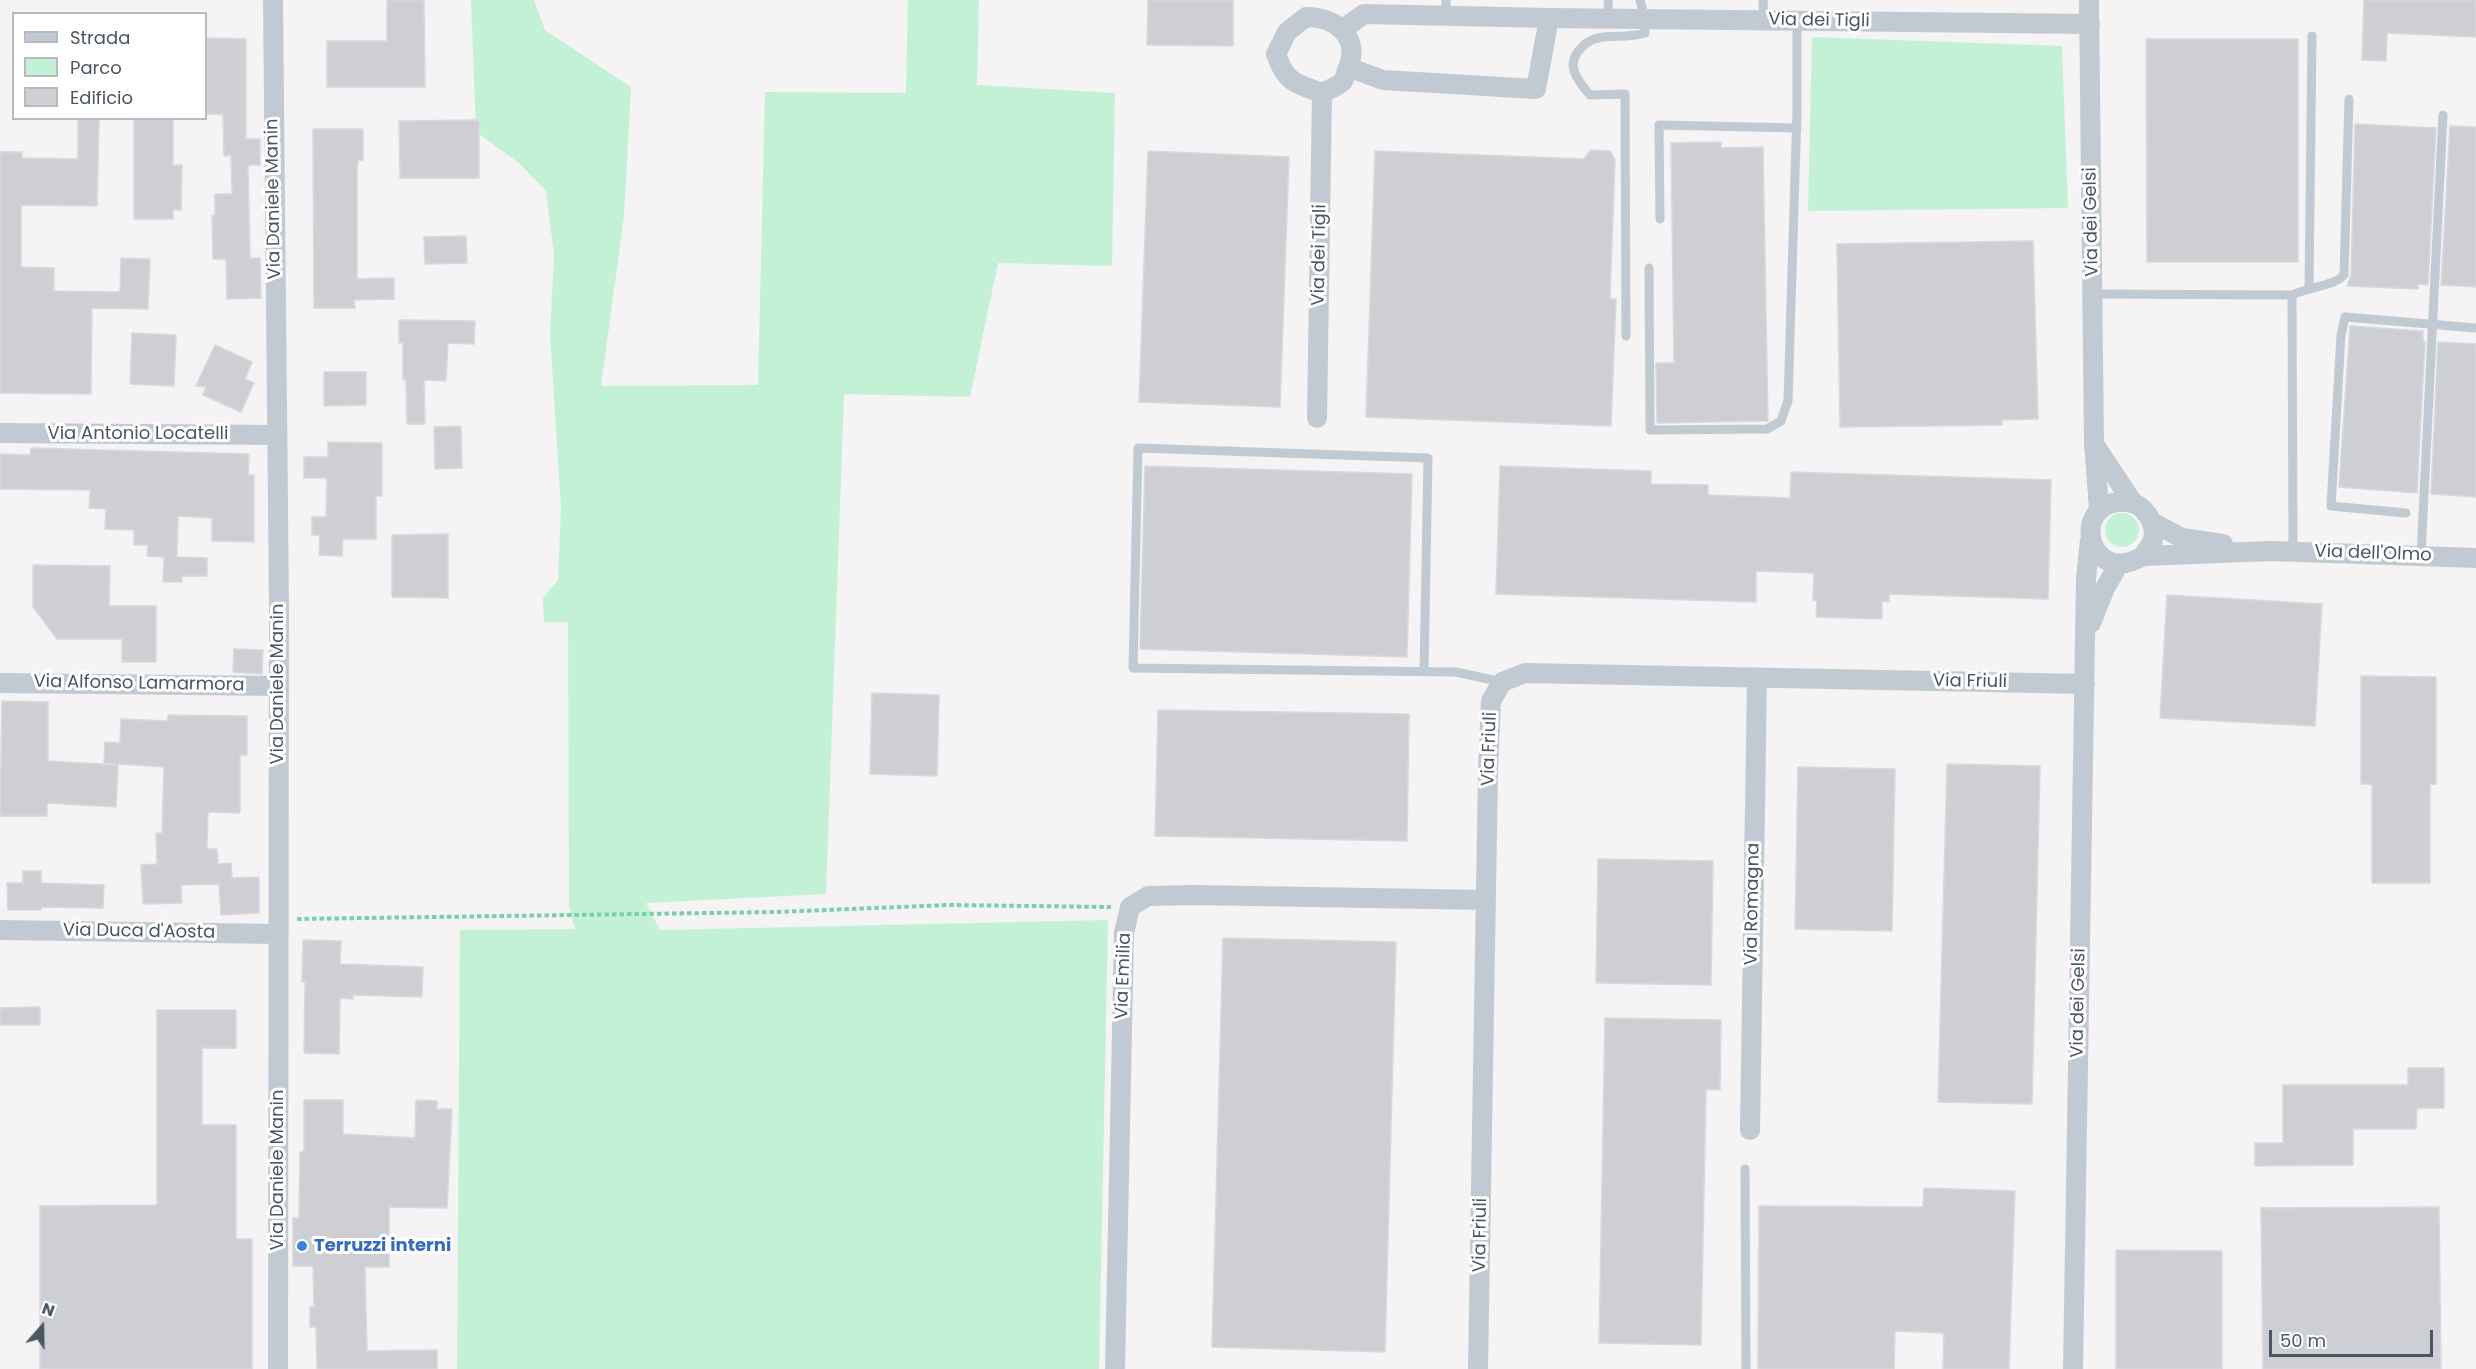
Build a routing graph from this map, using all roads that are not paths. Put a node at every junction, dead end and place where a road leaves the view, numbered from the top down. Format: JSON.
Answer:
{"nodes":[{"id":1,"x":273,"y":0,"type":"edge"},
{"id":2,"x":1763,"y":0,"type":"edge"},
{"id":3,"x":2089,"y":0,"type":"edge"},
{"id":4,"x":1446,"y":8,"type":"edge"},
{"id":5,"x":1609,"y":9,"type":"edge"},
{"id":6,"x":1643,"y":10,"type":"edge"},
{"id":7,"x":1549,"y":18,"type":"junction"},
{"id":8,"x":1764,"y":20,"type":"junction"},
{"id":9,"x":1797,"y":21,"type":"junction"},
{"id":10,"x":2090,"y":24,"type":"junction"},
{"id":11,"x":1343,"y":28,"type":"junction"},
{"id":12,"x":2312,"y":36,"type":"dead end"},
{"id":13,"x":1348,"y":67,"type":"junction"},
{"id":14,"x":1322,"y":93,"type":"junction"},
{"id":15,"x":2349,"y":99,"type":"dead end"},
{"id":16,"x":2443,"y":115,"type":"dead end"},
{"id":17,"x":1797,"y":128,"type":"junction"},
{"id":18,"x":1660,"y":219,"type":"dead end"},
{"id":19,"x":1649,"y":268,"type":"dead end"},
{"id":20,"x":2309,"y":288,"type":"junction"},
{"id":21,"x":2093,"y":294,"type":"junction"},
{"id":22,"x":2292,"y":295,"type":"junction"},
{"id":23,"x":2432,"y":324,"type":"junction"},
{"id":24,"x":2476,"y":328,"type":"edge"},
{"id":25,"x":1626,"y":336,"type":"dead end"},
{"id":26,"x":1317,"y":418,"type":"dead end"},
{"id":27,"x":0,"y":433,"type":"edge"},
{"id":28,"x":276,"y":435,"type":"junction"},
{"id":29,"x":2094,"y":443,"type":"junction"},
{"id":30,"x":2133,"y":502,"type":"junction"},
{"id":31,"x":2099,"y":510,"type":"junction"},
{"id":32,"x":2406,"y":513,"type":"dead end"},
{"id":33,"x":2152,"y":522,"type":"junction"},
{"id":34,"x":2091,"y":540,"type":"junction"},
{"id":35,"x":2271,"y":551,"type":"junction"},
{"id":36,"x":2293,"y":552,"type":"junction"},
{"id":37,"x":2421,"y":555,"type":"junction"},
{"id":38,"x":2143,"y":556,"type":"junction"},
{"id":39,"x":2476,"y":558,"type":"edge"},
{"id":40,"x":2119,"y":564,"type":"junction"},
{"id":41,"x":2086,"y":637,"type":"junction"},
{"id":42,"x":1424,"y":672,"type":"junction"},
{"id":43,"x":1757,"y":678,"type":"junction"},
{"id":44,"x":1502,"y":682,"type":"junction"},
{"id":45,"x":0,"y":683,"type":"edge"},
{"id":46,"x":2085,"y":684,"type":"junction"},
{"id":47,"x":279,"y":686,"type":"junction"},
{"id":48,"x":1486,"y":900,"type":"junction"},
{"id":49,"x":278,"y":926,"type":"junction"},
{"id":50,"x":0,"y":930,"type":"edge"},
{"id":51,"x":1750,"y":1130,"type":"dead end"},
{"id":52,"x":1745,"y":1169,"type":"dead end"},
{"id":53,"x":278,"y":1369,"type":"edge"},
{"id":54,"x":1115,"y":1369,"type":"edge"},
{"id":55,"x":1478,"y":1369,"type":"edge"},
{"id":56,"x":1746,"y":1369,"type":"edge"},
{"id":57,"x":2073,"y":1369,"type":"edge"}],
"edges":[{"from":1,"to":28,"type":"street","name":"Via Daniele Manin"},
{"from":2,"to":8,"type":"lane"},
{"from":3,"to":10,"type":"street","name":"Via dei Gelsi"},
{"from":4,"to":7,"type":"street","name":"Via dei Tigli"},
{"from":4,"to":11,"type":"street","name":"Via dei Tigli"},
{"from":5,"to":6,"type":"street","name":"Via dei Tigli"},
{"from":5,"to":7,"type":"street","name":"Via dei Tigli"},
{"from":6,"to":8,"type":"street","name":"Via dei Tigli"},
{"from":6,"to":25,"type":"lane"},
{"from":7,"to":13,"type":"street"},
{"from":8,"to":9,"type":"street","name":"Via dei Tigli"},
{"from":9,"to":10,"type":"street","name":"Via dei Tigli"},
{"from":9,"to":17,"type":"lane"},
{"from":10,"to":21,"type":"street","name":"Via dei Gelsi"},
{"from":11,"to":13,"type":"street"},
{"from":11,"to":14,"type":"street"},
{"from":12,"to":20,"type":"lane"},
{"from":13,"to":14,"type":"street"},
{"from":14,"to":26,"type":"street","name":"Via dei Tigli"},
{"from":15,"to":20,"type":"lane"},
{"from":16,"to":23,"type":"lane"},
{"from":17,"to":18,"type":"lane"},
{"from":17,"to":19,"type":"lane"},
{"from":20,"to":22,"type":"lane"},
{"from":21,"to":22,"type":"lane"},
{"from":21,"to":29,"type":"street","name":"Via dei Gelsi"},
{"from":22,"to":36,"type":"lane"},
{"from":23,"to":24,"type":"lane"},
{"from":23,"to":32,"type":"lane"},
{"from":23,"to":37,"type":"lane"},
{"from":27,"to":28,"type":"street","name":"Via Antonio Locatelli"},
{"from":28,"to":47,"type":"street","name":"Via Daniele Manin"},
{"from":29,"to":30,"type":"street"},
{"from":29,"to":31,"type":"street","name":"Via dei Gelsi"},
{"from":30,"to":31,"type":"street"},
{"from":30,"to":33,"type":"street"},
{"from":31,"to":34,"type":"street"},
{"from":33,"to":35,"type":"street","name":"Via dell'Olmo"},
{"from":33,"to":38,"type":"street"},
{"from":34,"to":40,"type":"street"},
{"from":34,"to":41,"type":"street","name":"Via dei Gelsi"},
{"from":35,"to":36,"type":"street","name":"Via dell'Olmo"},
{"from":35,"to":38,"type":"street","name":"Via dell'Olmo"},
{"from":36,"to":37,"type":"street","name":"Via dell'Olmo"},
{"from":37,"to":39,"type":"street","name":"Via dell'Olmo"},
{"from":38,"to":40,"type":"street"},
{"from":40,"to":41,"type":"street"},
{"from":41,"to":46,"type":"street","name":"Via dei Gelsi"},
{"from":42,"to":42,"type":"lane"},
{"from":42,"to":44,"type":"lane"},
{"from":43,"to":44,"type":"street","name":"Via Friuli"},
{"from":43,"to":46,"type":"street","name":"Via Friuli"},
{"from":43,"to":51,"type":"street","name":"Via Romagna"},
{"from":44,"to":48,"type":"street","name":"Via Friuli"},
{"from":45,"to":47,"type":"street","name":"Via Alfonso Lamarmora"},
{"from":46,"to":57,"type":"street","name":"Via dei Gelsi"},
{"from":47,"to":49,"type":"street","name":"Via Daniele Manin"},
{"from":48,"to":54,"type":"street","name":"Via Emilia"},
{"from":48,"to":55,"type":"street","name":"Via Friuli"},
{"from":49,"to":50,"type":"street","name":"Via Duca d'Aosta"},
{"from":49,"to":53,"type":"street","name":"Via Daniele Manin"},
{"from":52,"to":56,"type":"lane"}]}
